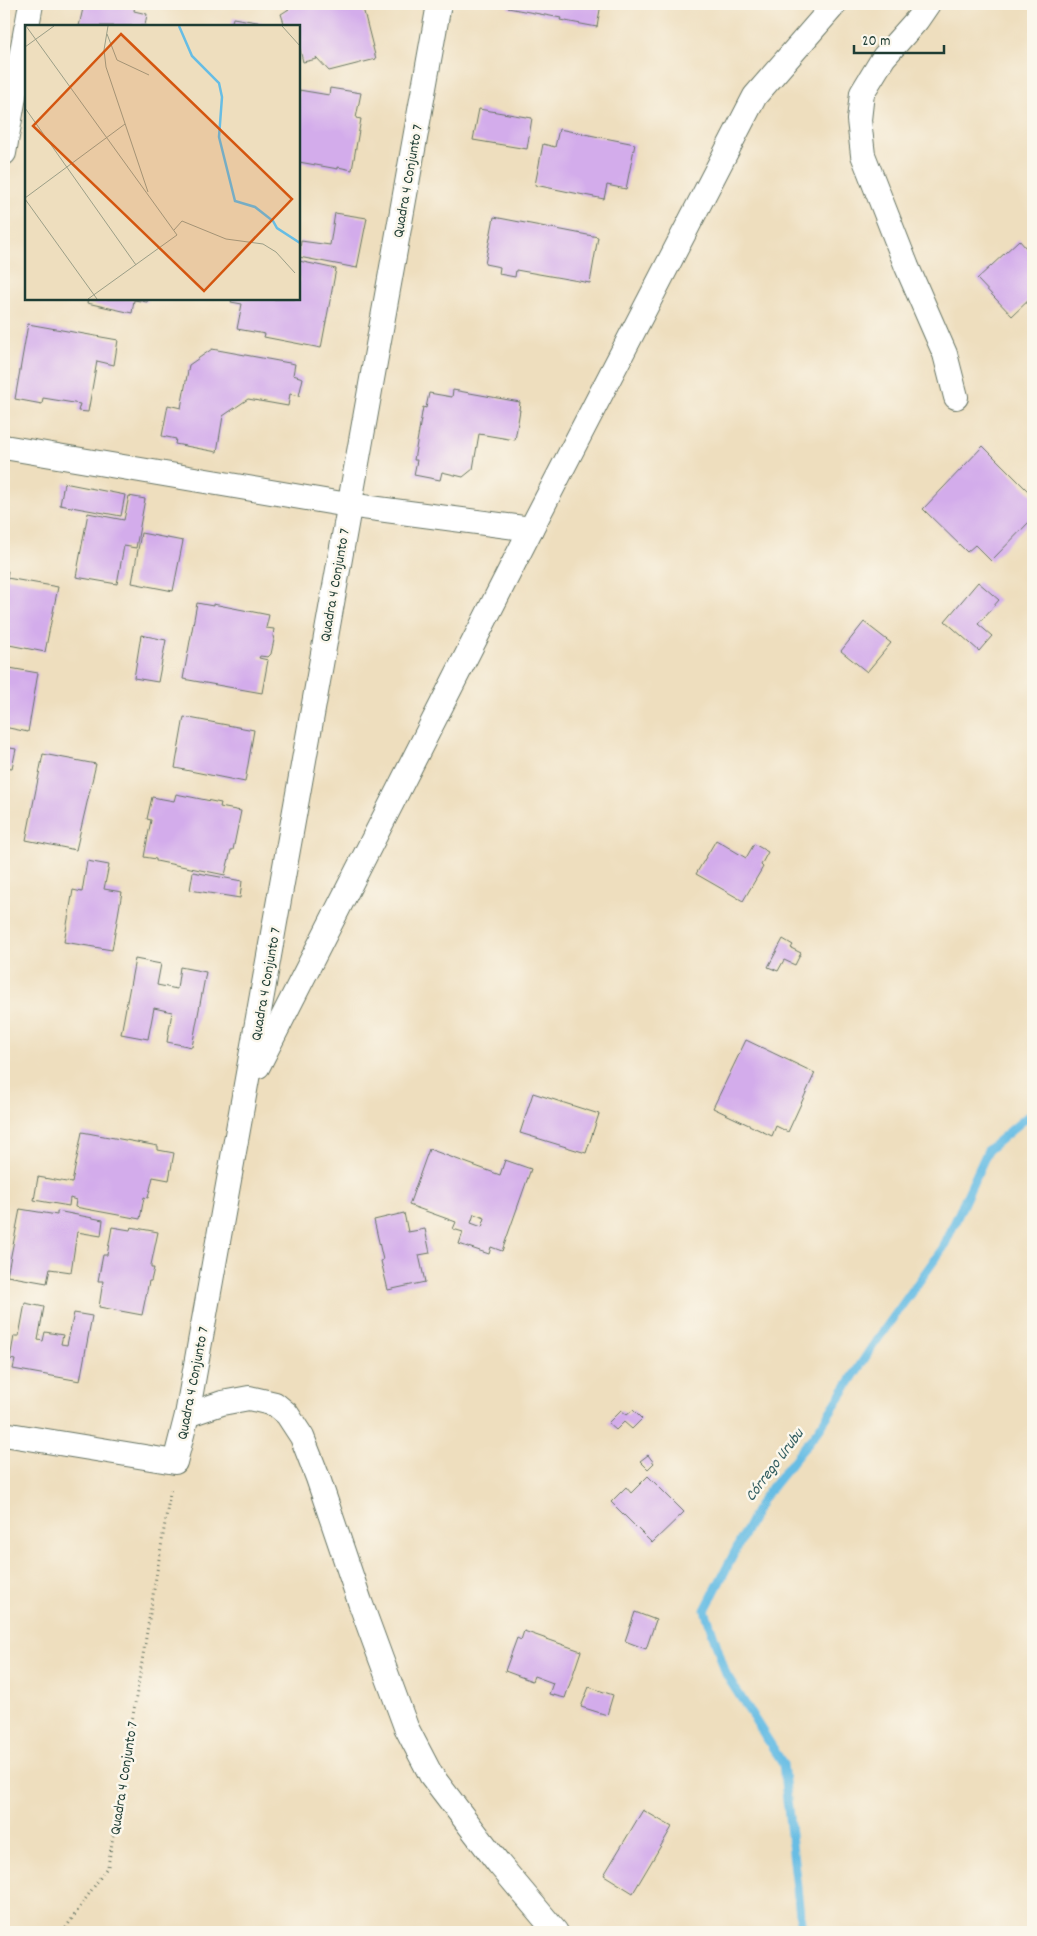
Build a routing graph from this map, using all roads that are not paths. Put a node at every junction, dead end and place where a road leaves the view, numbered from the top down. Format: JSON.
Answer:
{"nodes":[{"id":1,"x":31,"y":4,"type":"edge"},
{"id":2,"x":439,"y":4,"type":"edge"},
{"id":3,"x":835,"y":4,"type":"edge"},
{"id":4,"x":928,"y":4,"type":"edge"},
{"id":5,"x":27,"y":25,"type":"edge"},
{"id":6,"x":25,"y":34,"type":"edge"},
{"id":7,"x":4,"y":153,"type":"edge"},
{"id":8,"x":956,"y":397,"type":"dead end"},
{"id":9,"x":4,"y":447,"type":"edge"},
{"id":10,"x":348,"y":505,"type":"junction"},
{"id":11,"x":531,"y":529,"type":"junction"},
{"id":12,"x":247,"y":1088,"type":"junction"},
{"id":13,"x":187,"y":1415,"type":"junction"},
{"id":14,"x":4,"y":1434,"type":"edge"},
{"id":15,"x":556,"y":1932,"type":"edge"}],
"edges":[{"from":1,"to":5,"type":"street"},
{"from":2,"to":10,"type":"street","name":"Quadra 4 Conjunto 7"},
{"from":3,"to":11,"type":"street"},
{"from":4,"to":8,"type":"street"},
{"from":6,"to":7,"type":"street"},
{"from":9,"to":10,"type":"street"},
{"from":10,"to":11,"type":"street"},
{"from":10,"to":12,"type":"street","name":"Quadra 4 Conjunto 7"},
{"from":11,"to":12,"type":"street"},
{"from":12,"to":13,"type":"street","name":"Quadra 4 Conjunto 7"},
{"from":13,"to":14,"type":"street","name":"Quadra 4 Conjunto 7"},
{"from":13,"to":15,"type":"street"}]}
